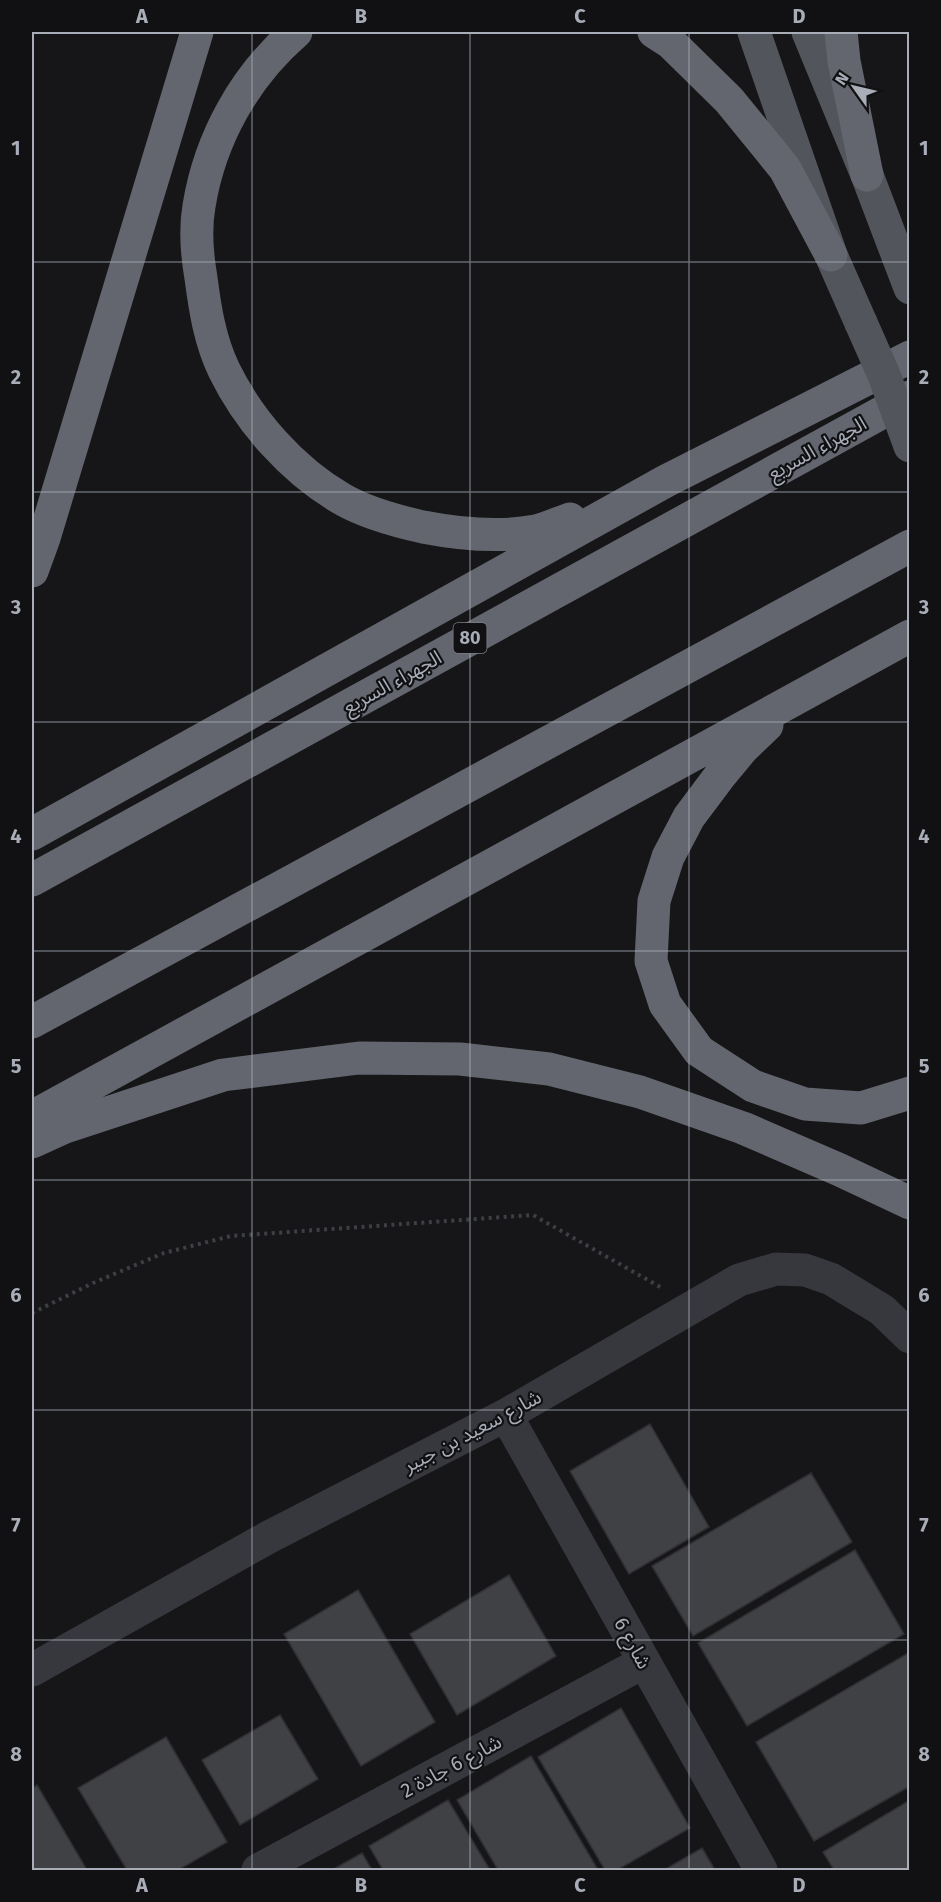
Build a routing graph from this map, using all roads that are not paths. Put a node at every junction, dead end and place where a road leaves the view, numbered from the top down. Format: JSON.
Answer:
{"nodes":[{"id":1,"x":197,"y":32,"type":"edge"},
{"id":2,"x":296,"y":32,"type":"edge"},
{"id":3,"x":654,"y":32,"type":"edge"},
{"id":4,"x":754,"y":32,"type":"edge"},
{"id":5,"x":808,"y":32,"type":"edge"},
{"id":6,"x":841,"y":32,"type":"edge"},
{"id":7,"x":867,"y":175,"type":"junction"},
{"id":8,"x":831,"y":255,"type":"junction"},
{"id":9,"x":909,"y":288,"type":"edge"},
{"id":10,"x":909,"y":357,"type":"edge"},
{"id":11,"x":909,"y":397,"type":"edge"},
{"id":12,"x":909,"y":446,"type":"edge"},
{"id":13,"x":666,"y":481,"type":"junction"},
{"id":14,"x":909,"y":546,"type":"edge"},
{"id":15,"x":32,"y":571,"type":"edge"},
{"id":16,"x":909,"y":636,"type":"edge"},
{"id":17,"x":795,"y":698,"type":"junction"},
{"id":18,"x":32,"y":834,"type":"edge"},
{"id":19,"x":32,"y":880,"type":"edge"},
{"id":20,"x":32,"y":1022,"type":"edge"},
{"id":21,"x":909,"y":1093,"type":"edge"},
{"id":22,"x":32,"y":1117,"type":"edge"},
{"id":23,"x":32,"y":1142,"type":"edge"},
{"id":24,"x":909,"y":1203,"type":"edge"},
{"id":25,"x":909,"y":1337,"type":"edge"},
{"id":26,"x":506,"y":1415,"type":"junction"},
{"id":27,"x":644,"y":1662,"type":"junction"},
{"id":28,"x":32,"y":1670,"type":"edge"},
{"id":29,"x":258,"y":1870,"type":"edge"},
{"id":30,"x":761,"y":1870,"type":"edge"}],
"edges":[{"from":1,"to":15,"type":"highway"},
{"from":2,"to":13,"type":"highway"},
{"from":3,"to":8,"type":"highway"},
{"from":4,"to":8,"type":"main road"},
{"from":5,"to":7,"type":"main road"},
{"from":6,"to":7,"type":"highway"},
{"from":7,"to":9,"type":"main road"},
{"from":8,"to":12,"type":"main road","bridge":true},
{"from":10,"to":13,"type":"highway"},
{"from":11,"to":19,"type":"highway","name":"الجهراء السريع","number":"80"},
{"from":13,"to":18,"type":"highway"},
{"from":14,"to":20,"type":"highway"},
{"from":16,"to":17,"type":"highway"},
{"from":17,"to":21,"type":"highway"},
{"from":17,"to":22,"type":"highway"},
{"from":23,"to":24,"type":"highway"},
{"from":25,"to":26,"type":"street","name":"شارع سعيد بن جبير"},
{"from":26,"to":27,"type":"street","name":"شارع 6"},
{"from":26,"to":28,"type":"street","name":"شارع سعيد بن جبير"},
{"from":27,"to":29,"type":"street","name":"شارع 6 جادة 2"},
{"from":27,"to":30,"type":"street","name":"شارع 6"}]}
